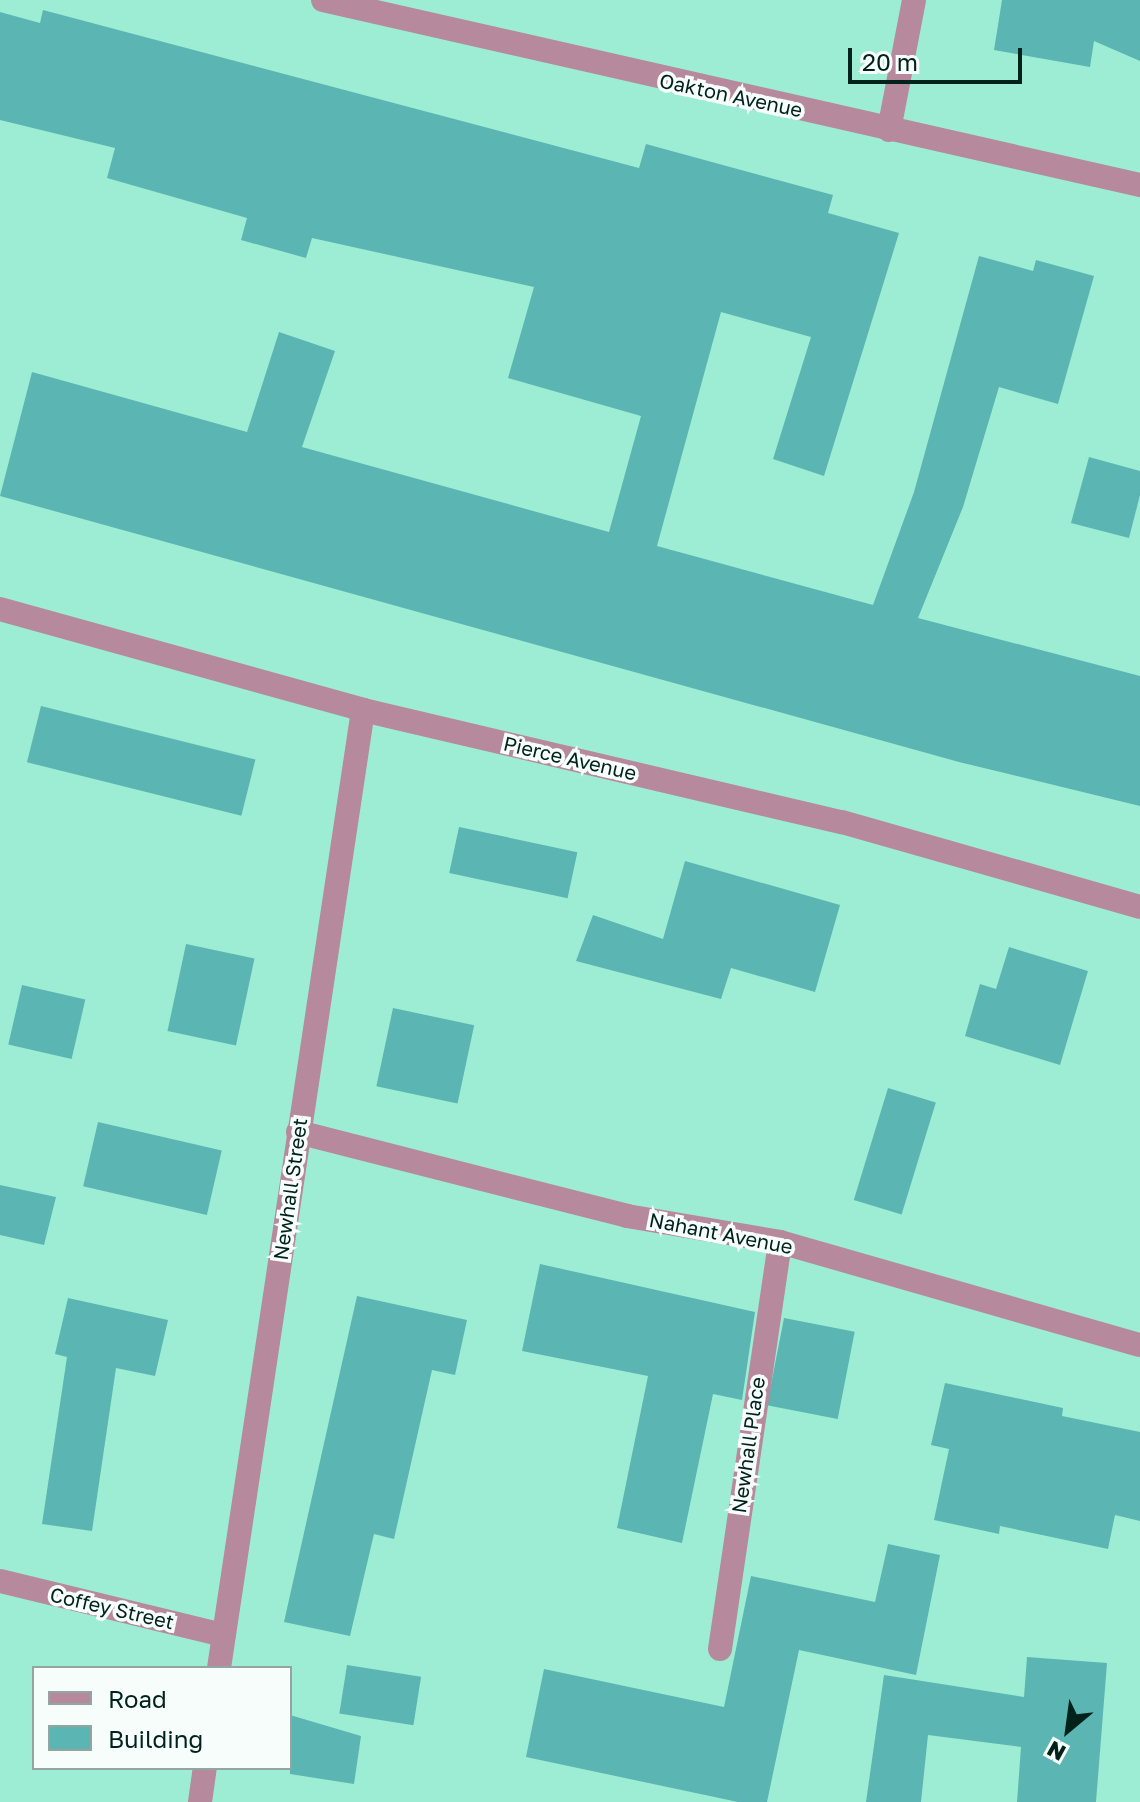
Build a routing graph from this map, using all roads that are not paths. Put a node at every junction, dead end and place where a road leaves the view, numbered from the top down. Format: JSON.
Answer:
{"nodes":[{"id":1,"x":323,"y":0,"type":"edge"},
{"id":2,"x":914,"y":0,"type":"edge"},
{"id":3,"x":889,"y":130,"type":"junction"},
{"id":4,"x":1140,"y":185,"type":"edge"},
{"id":5,"x":0,"y":609,"type":"edge"},
{"id":6,"x":363,"y":710,"type":"junction"},
{"id":7,"x":1140,"y":907,"type":"edge"},
{"id":8,"x":298,"y":1132,"type":"junction"},
{"id":9,"x":780,"y":1242,"type":"junction"},
{"id":10,"x":1140,"y":1345,"type":"edge"},
{"id":11,"x":0,"y":1581,"type":"edge"},
{"id":12,"x":224,"y":1635,"type":"junction"},
{"id":13,"x":720,"y":1649,"type":"dead end"},
{"id":14,"x":219,"y":1666,"type":"edge"},
{"id":15,"x":205,"y":1770,"type":"edge"},
{"id":16,"x":200,"y":1802,"type":"edge"}],
"edges":[{"from":1,"to":3,"type":"street","name":"Oakton Avenue"},
{"from":2,"to":3,"type":"street"},
{"from":3,"to":4,"type":"street","name":"Oakton Avenue"},
{"from":5,"to":6,"type":"street","name":"Pierce Avenue"},
{"from":6,"to":7,"type":"street","name":"Pierce Avenue"},
{"from":6,"to":8,"type":"street","name":"Newhall Street"},
{"from":8,"to":9,"type":"street","name":"Nahant Avenue"},
{"from":8,"to":12,"type":"street","name":"Newhall Street"},
{"from":9,"to":10,"type":"street","name":"Nahant Avenue"},
{"from":9,"to":13,"type":"street","name":"Newhall Place"},
{"from":11,"to":12,"type":"street","name":"Coffey Street"},
{"from":12,"to":14,"type":"street","name":"Newhall Street"},
{"from":15,"to":16,"type":"street"}]}
